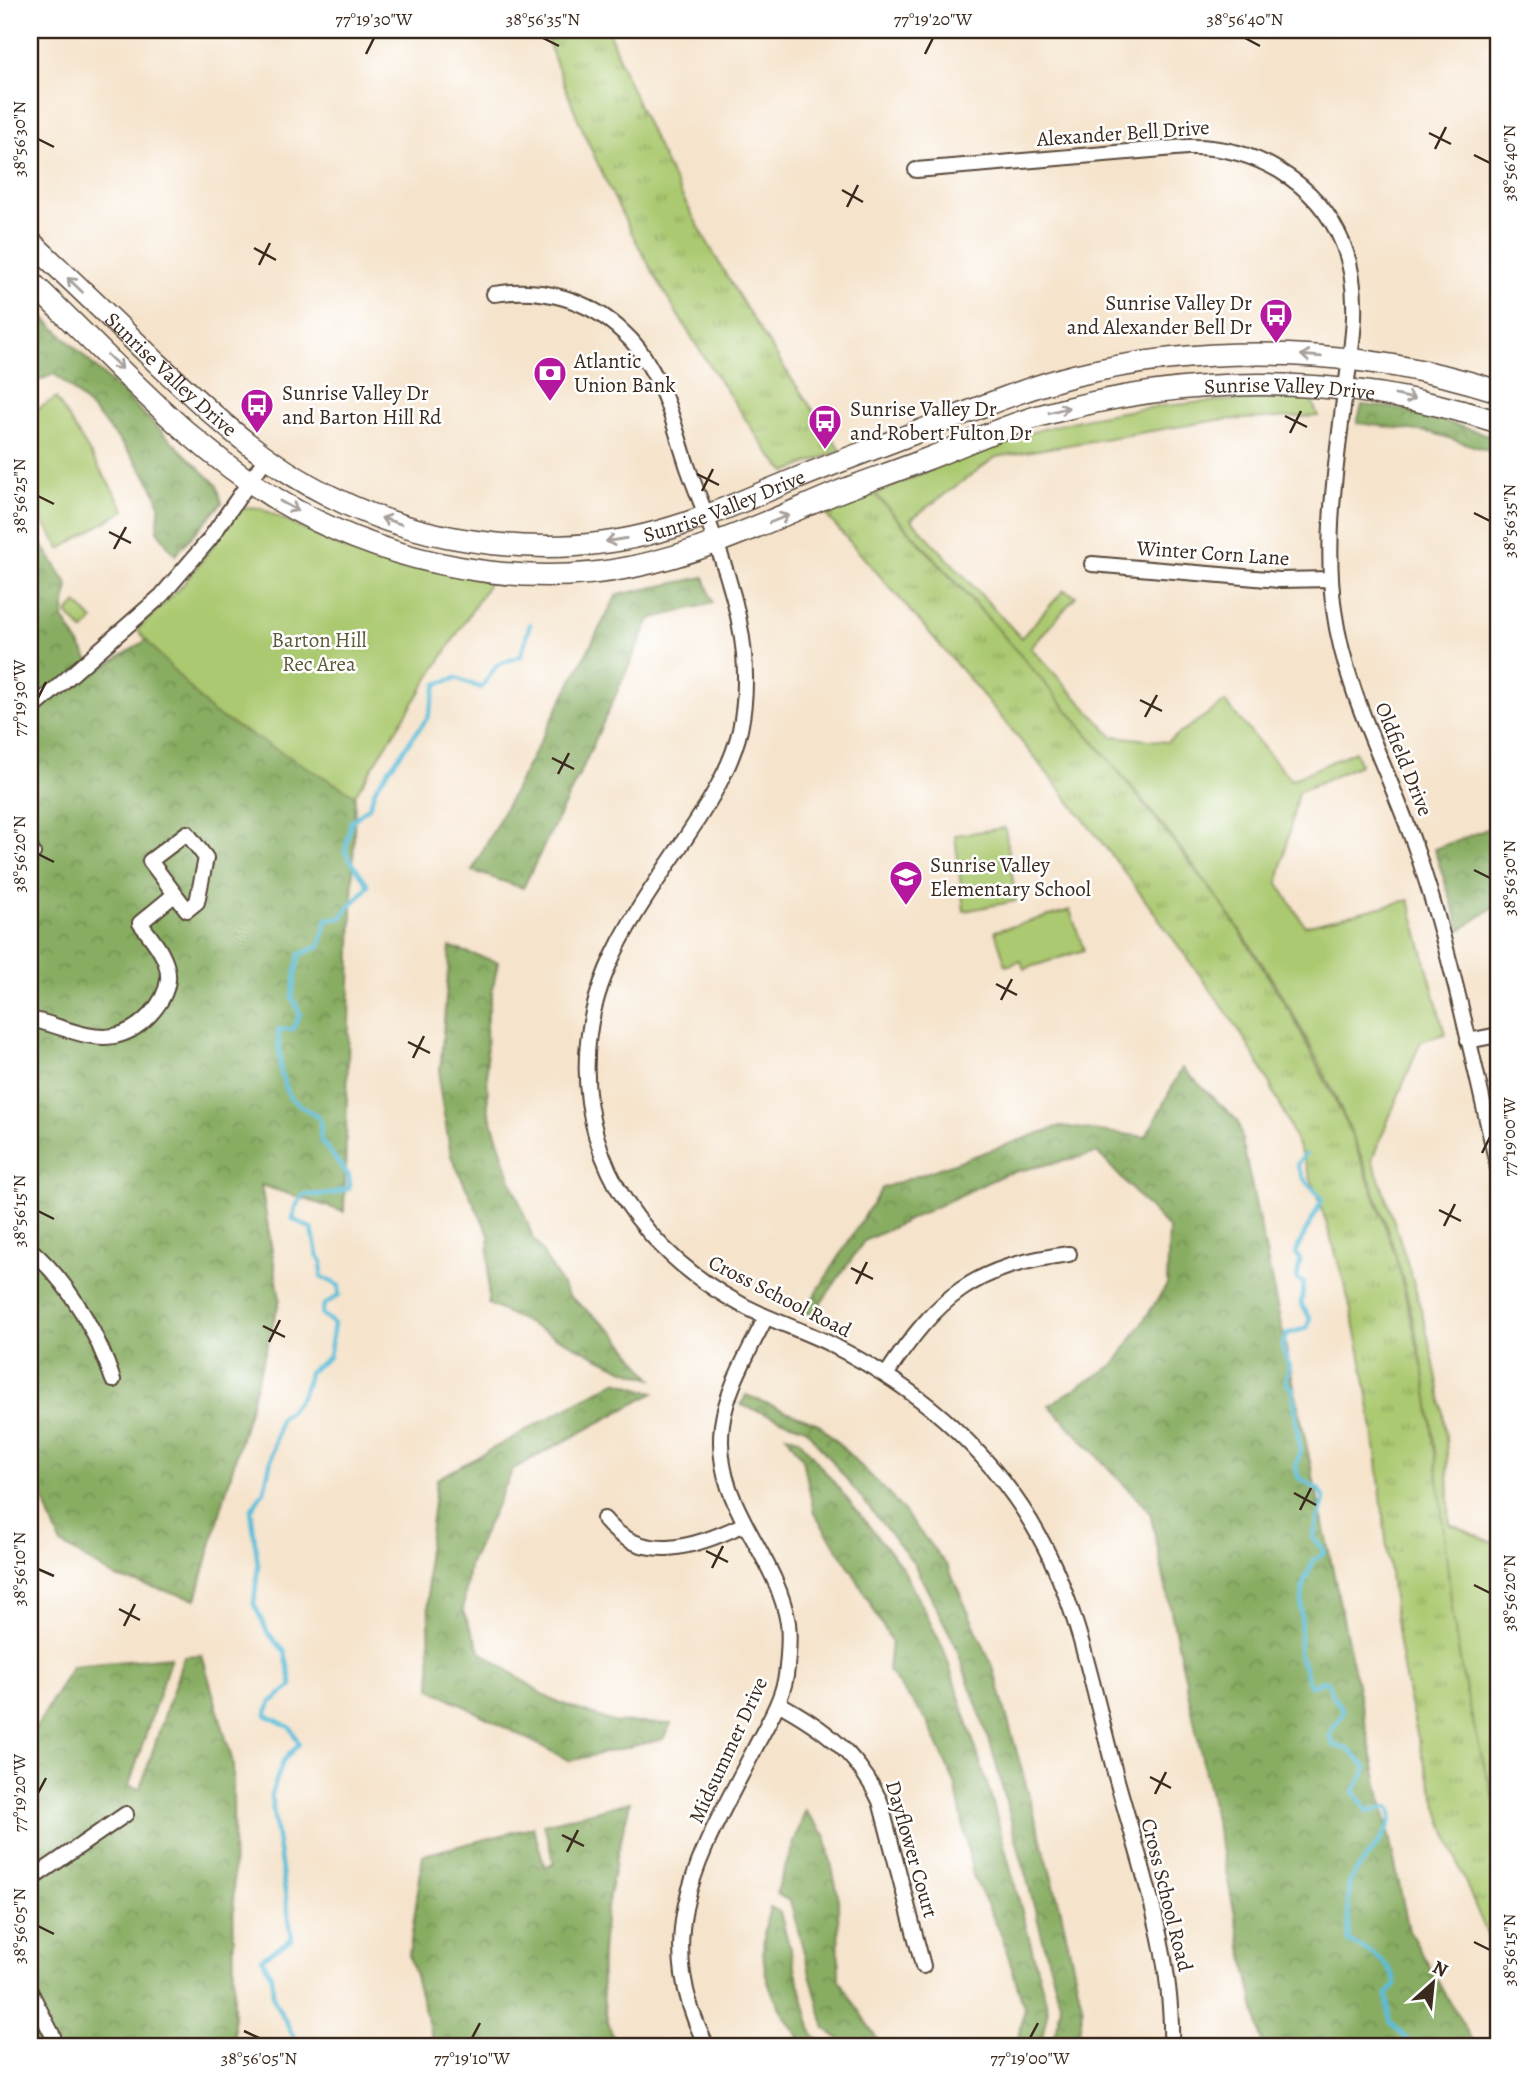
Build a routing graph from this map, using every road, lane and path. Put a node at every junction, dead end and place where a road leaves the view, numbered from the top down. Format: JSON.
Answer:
{"nodes":[{"id":1,"x":916,"y":170,"type":"dead end"},
{"id":2,"x":30,"y":241,"type":"edge"},
{"id":3,"x":30,"y":281,"type":"edge"},
{"id":4,"x":494,"y":294,"type":"dead end"},
{"id":5,"x":1349,"y":359,"type":"junction"},
{"id":6,"x":1346,"y":387,"type":"junction"},
{"id":7,"x":1498,"y":391,"type":"edge"},
{"id":8,"x":1498,"y":422,"type":"edge"},
{"id":9,"x":266,"y":458,"type":"junction"},
{"id":10,"x":249,"y":482,"type":"junction"},
{"id":11,"x":705,"y":514,"type":"junction"},
{"id":12,"x":715,"y":544,"type":"junction"},
{"id":13,"x":1092,"y":565,"type":"dead end"},
{"id":14,"x":1331,"y":579,"type":"junction"},
{"id":15,"x":30,"y":710,"type":"edge"},
{"id":16,"x":174,"y":895,"type":"junction"},
{"id":17,"x":30,"y":1019,"type":"edge"},
{"id":18,"x":1498,"y":1035,"type":"edge"},
{"id":19,"x":1468,"y":1041,"type":"junction"},
{"id":20,"x":1498,"y":1168,"type":"edge"},
{"id":21,"x":30,"y":1249,"type":"edge"},
{"id":22,"x":1069,"y":1254,"type":"dead end"},
{"id":23,"x":766,"y":1317,"type":"junction"},
{"id":24,"x":886,"y":1375,"type":"junction"},
{"id":25,"x":113,"y":1380,"type":"dead end"},
{"id":26,"x":604,"y":1519,"type":"dead end"},
{"id":27,"x":744,"y":1524,"type":"junction"},
{"id":28,"x":778,"y":1703,"type":"junction"},
{"id":29,"x":126,"y":1814,"type":"dead end"},
{"id":30,"x":30,"y":1880,"type":"edge"},
{"id":31,"x":923,"y":1966,"type":"dead end"},
{"id":32,"x":30,"y":1991,"type":"edge"},
{"id":33,"x":53,"y":2036,"type":"dead end"},
{"id":34,"x":706,"y":2047,"type":"edge"},
{"id":35,"x":1171,"y":2047,"type":"edge"}],
"edges":[{"from":1,"to":5,"type":"street","name":"Alexander Bell Drive"},
{"from":9,"to":2,"type":"main road","name":"Sunrise Valley Drive","one_way":true},
{"from":3,"to":10,"type":"main road","name":"Sunrise Valley Drive","one_way":true},
{"from":4,"to":11,"type":"street","name":"Cross School Road"},
{"from":5,"to":6,"type":"street","name":"Oldfield Drive"},
{"from":5,"to":7,"type":"main road","name":"Sunrise Valley Drive"},
{"from":5,"to":11,"type":"main road","name":"Sunrise Valley Drive","one_way":true},
{"from":6,"to":8,"type":"main road","name":"Sunrise Valley Drive","one_way":true},
{"from":12,"to":6,"type":"main road","name":"Sunrise Valley Drive","one_way":true},
{"from":6,"to":14,"type":"street","name":"Oldfield Drive"},
{"from":9,"to":10,"type":"street"},
{"from":11,"to":9,"type":"main road","name":"Sunrise Valley Drive","one_way":true},
{"from":10,"to":12,"type":"main road","name":"Sunrise Valley Drive","one_way":true},
{"from":10,"to":15,"type":"street"},
{"from":11,"to":12,"type":"street","name":"Cross School Road"},
{"from":12,"to":23,"type":"street","name":"Cross School Road"},
{"from":13,"to":14,"type":"street","name":"Winter Corn Lane"},
{"from":14,"to":19,"type":"street","name":"Oldfield Drive"},
{"from":16,"to":16,"type":"street"},
{"from":16,"to":17,"type":"street"},
{"from":18,"to":19,"type":"street"},
{"from":19,"to":20,"type":"street","name":"Oldfield Drive"},
{"from":21,"to":25,"type":"street"},
{"from":22,"to":24,"type":"street"},
{"from":23,"to":24,"type":"street","name":"Cross School Road"},
{"from":23,"to":27,"type":"street","name":"Midsummer Drive"},
{"from":24,"to":35,"type":"street","name":"Cross School Road"},
{"from":26,"to":27,"type":"street"},
{"from":27,"to":28,"type":"street","name":"Midsummer Drive"},
{"from":28,"to":31,"type":"street","name":"Dayflower Court"},
{"from":28,"to":34,"type":"street","name":"Midsummer Drive"},
{"from":29,"to":30,"type":"street"},
{"from":32,"to":33,"type":"street"}]}
